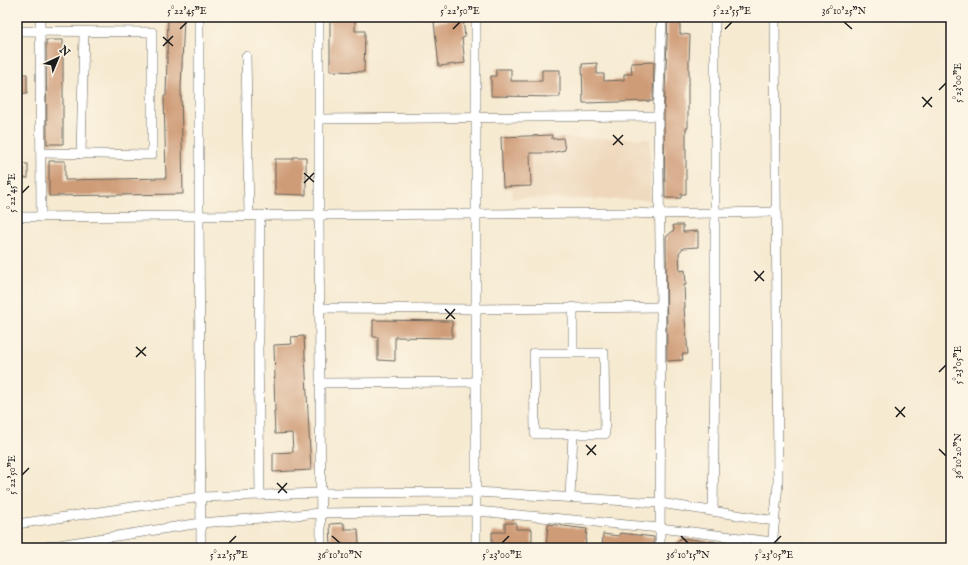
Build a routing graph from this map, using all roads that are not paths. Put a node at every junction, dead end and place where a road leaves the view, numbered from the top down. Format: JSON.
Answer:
{"nodes":[{"id":1,"x":40,"y":17,"type":"edge"},
{"id":2,"x":199,"y":17,"type":"edge"},
{"id":3,"x":319,"y":17,"type":"edge"},
{"id":4,"x":476,"y":17,"type":"edge"},
{"id":5,"x":662,"y":17,"type":"edge"},
{"id":6,"x":715,"y":17,"type":"edge"},
{"id":7,"x":775,"y":17,"type":"edge"},
{"id":8,"x":17,"y":31,"type":"edge"},
{"id":9,"x":40,"y":31,"type":"junction"},
{"id":10,"x":84,"y":32,"type":"junction"},
{"id":11,"x":246,"y":56,"type":"dead end"},
{"id":12,"x":658,"y":116,"type":"junction"},
{"id":13,"x":476,"y":118,"type":"junction"},
{"id":14,"x":319,"y":119,"type":"junction"},
{"id":15,"x":41,"y":154,"type":"junction"},
{"id":16,"x":82,"y":154,"type":"junction"},
{"id":17,"x":715,"y":212,"type":"junction"},
{"id":18,"x":776,"y":212,"type":"junction"},
{"id":19,"x":476,"y":214,"type":"junction"},
{"id":20,"x":660,"y":214,"type":"junction"},
{"id":21,"x":260,"y":215,"type":"junction"},
{"id":22,"x":319,"y":215,"type":"junction"},
{"id":23,"x":199,"y":216,"type":"junction"},
{"id":24,"x":250,"y":216,"type":"junction"},
{"id":25,"x":17,"y":217,"type":"edge"},
{"id":26,"x":41,"y":217,"type":"junction"},
{"id":27,"x":573,"y":307,"type":"junction"},
{"id":28,"x":661,"y":307,"type":"junction"},
{"id":29,"x":319,"y":308,"type":"junction"},
{"id":30,"x":476,"y":309,"type":"junction"},
{"id":31,"x":573,"y":353,"type":"junction"},
{"id":32,"x":320,"y":382,"type":"junction"},
{"id":33,"x":476,"y":382,"type":"junction"},
{"id":34,"x":573,"y":434,"type":"junction"},
{"id":35,"x":476,"y":492,"type":"junction"},
{"id":36,"x":321,"y":493,"type":"junction"},
{"id":37,"x":260,"y":495,"type":"junction"},
{"id":38,"x":570,"y":497,"type":"junction"},
{"id":39,"x":201,"y":498,"type":"junction"},
{"id":40,"x":660,"y":503,"type":"junction"},
{"id":41,"x":476,"y":511,"type":"junction"},
{"id":42,"x":713,"y":511,"type":"junction"},
{"id":43,"x":321,"y":513,"type":"junction"},
{"id":44,"x":775,"y":522,"type":"junction"},
{"id":45,"x":201,"y":523,"type":"junction"},
{"id":46,"x":17,"y":524,"type":"edge"},
{"id":47,"x":660,"y":528,"type":"junction"},
{"id":48,"x":772,"y":545,"type":"edge"},
{"id":49,"x":39,"y":548,"type":"edge"},
{"id":50,"x":201,"y":548,"type":"edge"},
{"id":51,"x":321,"y":548,"type":"edge"},
{"id":52,"x":476,"y":548,"type":"edge"},
{"id":53,"x":660,"y":548,"type":"edge"}],
"edges":[{"from":1,"to":9,"type":"street"},
{"from":2,"to":23,"type":"street"},
{"from":3,"to":14,"type":"street"},
{"from":4,"to":13,"type":"street"},
{"from":5,"to":12,"type":"street"},
{"from":6,"to":17,"type":"street"},
{"from":7,"to":18,"type":"street"},
{"from":8,"to":9,"type":"street"},
{"from":9,"to":10,"type":"street"},
{"from":9,"to":15,"type":"street"},
{"from":10,"to":16,"type":"street"},
{"from":10,"to":16,"type":"street"},
{"from":11,"to":24,"type":"street"},
{"from":12,"to":13,"type":"street"},
{"from":12,"to":20,"type":"street"},
{"from":13,"to":14,"type":"street"},
{"from":13,"to":19,"type":"street"},
{"from":14,"to":22,"type":"street"},
{"from":15,"to":16,"type":"street"},
{"from":15,"to":26,"type":"street"},
{"from":17,"to":18,"type":"street"},
{"from":17,"to":20,"type":"street"},
{"from":17,"to":42,"type":"street"},
{"from":18,"to":44,"type":"street"},
{"from":19,"to":20,"type":"street"},
{"from":19,"to":22,"type":"street"},
{"from":19,"to":30,"type":"street"},
{"from":20,"to":28,"type":"street"},
{"from":21,"to":22,"type":"street"},
{"from":21,"to":24,"type":"street"},
{"from":21,"to":37,"type":"street"},
{"from":22,"to":29,"type":"street"},
{"from":23,"to":24,"type":"street"},
{"from":23,"to":26,"type":"street"},
{"from":23,"to":39,"type":"street"},
{"from":25,"to":26,"type":"street"},
{"from":27,"to":28,"type":"street"},
{"from":27,"to":30,"type":"street"},
{"from":27,"to":31,"type":"street"},
{"from":28,"to":40,"type":"street"},
{"from":29,"to":30,"type":"street"},
{"from":29,"to":32,"type":"street"},
{"from":30,"to":33,"type":"street"},
{"from":31,"to":34,"type":"street"},
{"from":31,"to":34,"type":"street"},
{"from":32,"to":33,"type":"street"},
{"from":32,"to":36,"type":"street"},
{"from":33,"to":35,"type":"street"},
{"from":34,"to":38,"type":"street"},
{"from":35,"to":36,"type":"street"},
{"from":35,"to":38,"type":"street"},
{"from":35,"to":41,"type":"street"},
{"from":36,"to":37,"type":"street"},
{"from":36,"to":43,"type":"street"},
{"from":37,"to":39,"type":"street"},
{"from":38,"to":40,"type":"street"},
{"from":39,"to":45,"type":"street"},
{"from":39,"to":46,"type":"street"},
{"from":40,"to":42,"type":"street"},
{"from":40,"to":47,"type":"street"},
{"from":41,"to":43,"type":"street"},
{"from":41,"to":47,"type":"street"},
{"from":41,"to":52,"type":"street"},
{"from":42,"to":44,"type":"street"},
{"from":43,"to":45,"type":"street"},
{"from":43,"to":51,"type":"street"},
{"from":44,"to":48,"type":"street"},
{"from":45,"to":49,"type":"street"},
{"from":45,"to":50,"type":"street"},
{"from":47,"to":48,"type":"street"},
{"from":47,"to":53,"type":"street"}]}
